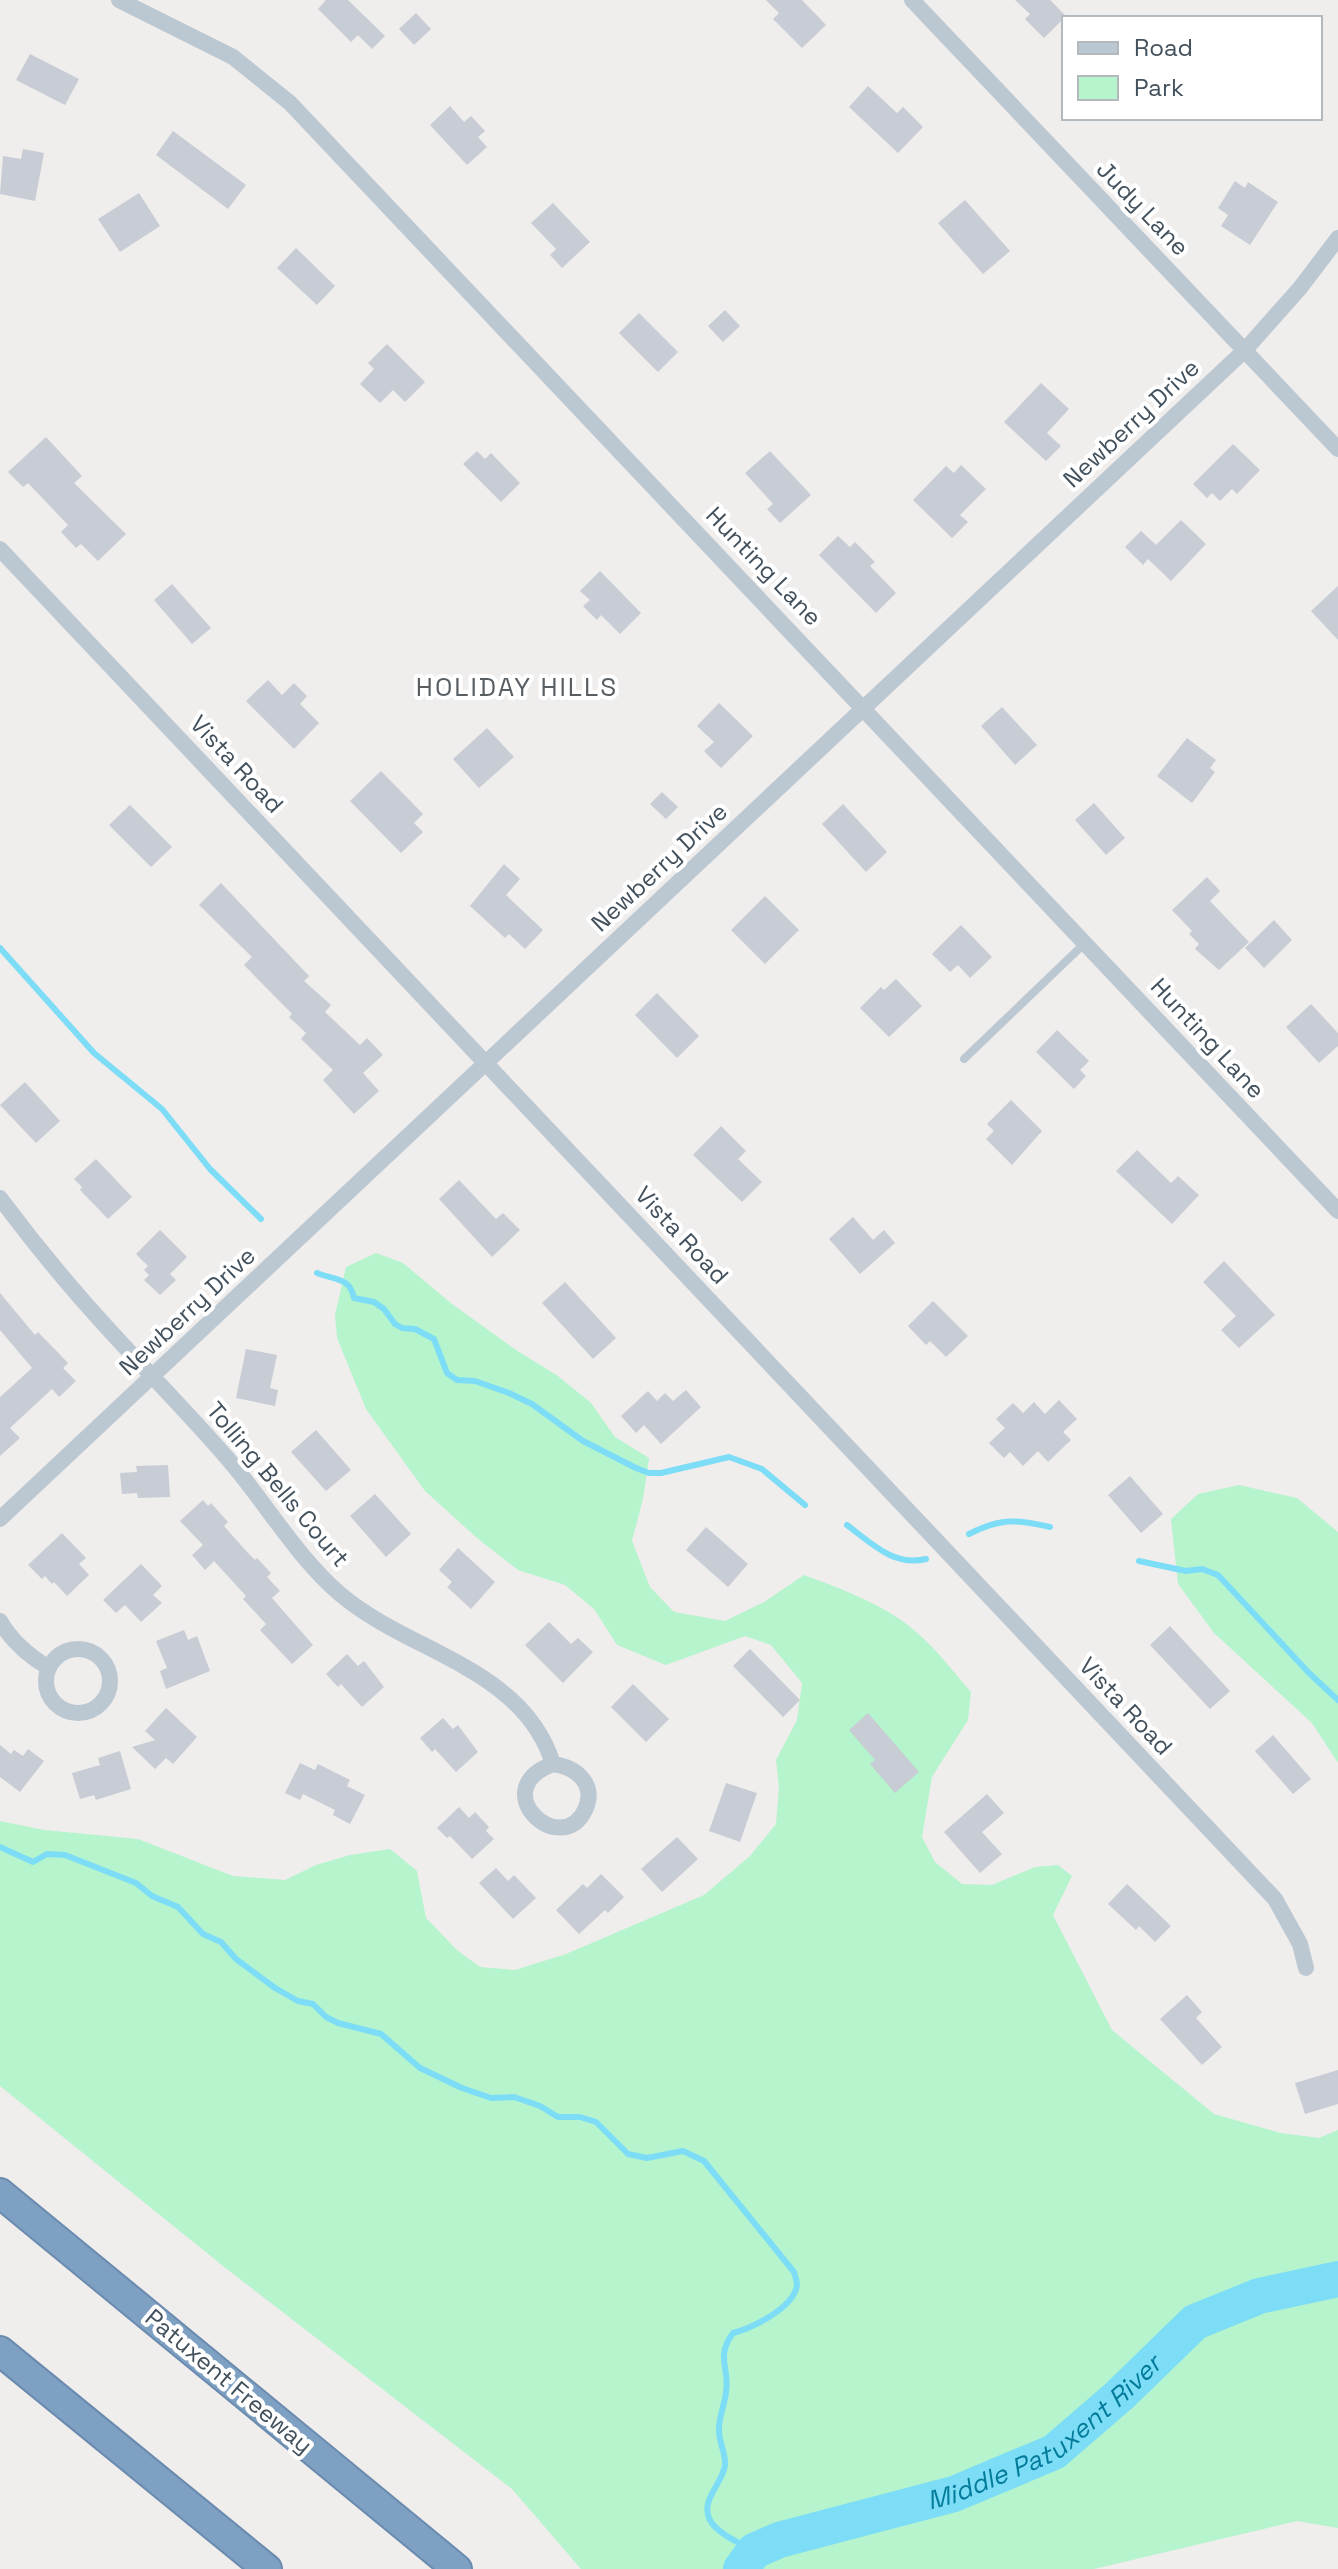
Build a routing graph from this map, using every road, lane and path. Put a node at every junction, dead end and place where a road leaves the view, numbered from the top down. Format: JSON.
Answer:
{"nodes":[{"id":1,"x":119,"y":0,"type":"edge"},
{"id":2,"x":912,"y":0,"type":"edge"},
{"id":3,"x":1338,"y":238,"type":"edge"},
{"id":4,"x":1245,"y":350,"type":"junction"},
{"id":5,"x":1338,"y":449,"type":"edge"},
{"id":6,"x":0,"y":549,"type":"edge"},
{"id":7,"x":864,"y":707,"type":"junction"},
{"id":8,"x":1085,"y":942,"type":"junction"},
{"id":9,"x":964,"y":1059,"type":"dead end"},
{"id":10,"x":486,"y":1062,"type":"junction"},
{"id":11,"x":0,"y":1198,"type":"edge"},
{"id":12,"x":1338,"y":1211,"type":"edge"},
{"id":13,"x":153,"y":1374,"type":"junction"},
{"id":14,"x":0,"y":1519,"type":"edge"},
{"id":15,"x":0,"y":1621,"type":"edge"},
{"id":16,"x":49,"y":1668,"type":"dead end"},
{"id":17,"x":553,"y":1764,"type":"dead end"},
{"id":18,"x":1306,"y":1968,"type":"dead end"},
{"id":19,"x":0,"y":2193,"type":"edge"},
{"id":20,"x":0,"y":2351,"type":"edge"},
{"id":21,"x":267,"y":2569,"type":"edge"},
{"id":22,"x":457,"y":2569,"type":"edge"}],
"edges":[{"from":1,"to":7,"type":"street","name":"Hunting Lane"},
{"from":2,"to":4,"type":"street","name":"Judy Lane"},
{"from":3,"to":4,"type":"street","name":"Newberry Drive"},
{"from":4,"to":5,"type":"street","name":"Judy Lane"},
{"from":4,"to":7,"type":"street","name":"Newberry Drive"},
{"from":6,"to":10,"type":"street","name":"Vista Road"},
{"from":7,"to":8,"type":"street","name":"Hunting Lane"},
{"from":7,"to":10,"type":"street","name":"Newberry Drive"},
{"from":8,"to":9,"type":"lane"},
{"from":8,"to":12,"type":"street","name":"Hunting Lane"},
{"from":10,"to":13,"type":"street","name":"Newberry Drive"},
{"from":10,"to":18,"type":"street","name":"Vista Road"},
{"from":11,"to":13,"type":"street","name":"Tolling Bells Court"},
{"from":13,"to":14,"type":"street","name":"Newberry Drive"},
{"from":13,"to":17,"type":"street","name":"Tolling Bells Court"},
{"from":15,"to":16,"type":"street"},
{"from":19,"to":22,"type":"highway","name":"Patuxent Freeway"},
{"from":20,"to":21,"type":"highway"}]}
